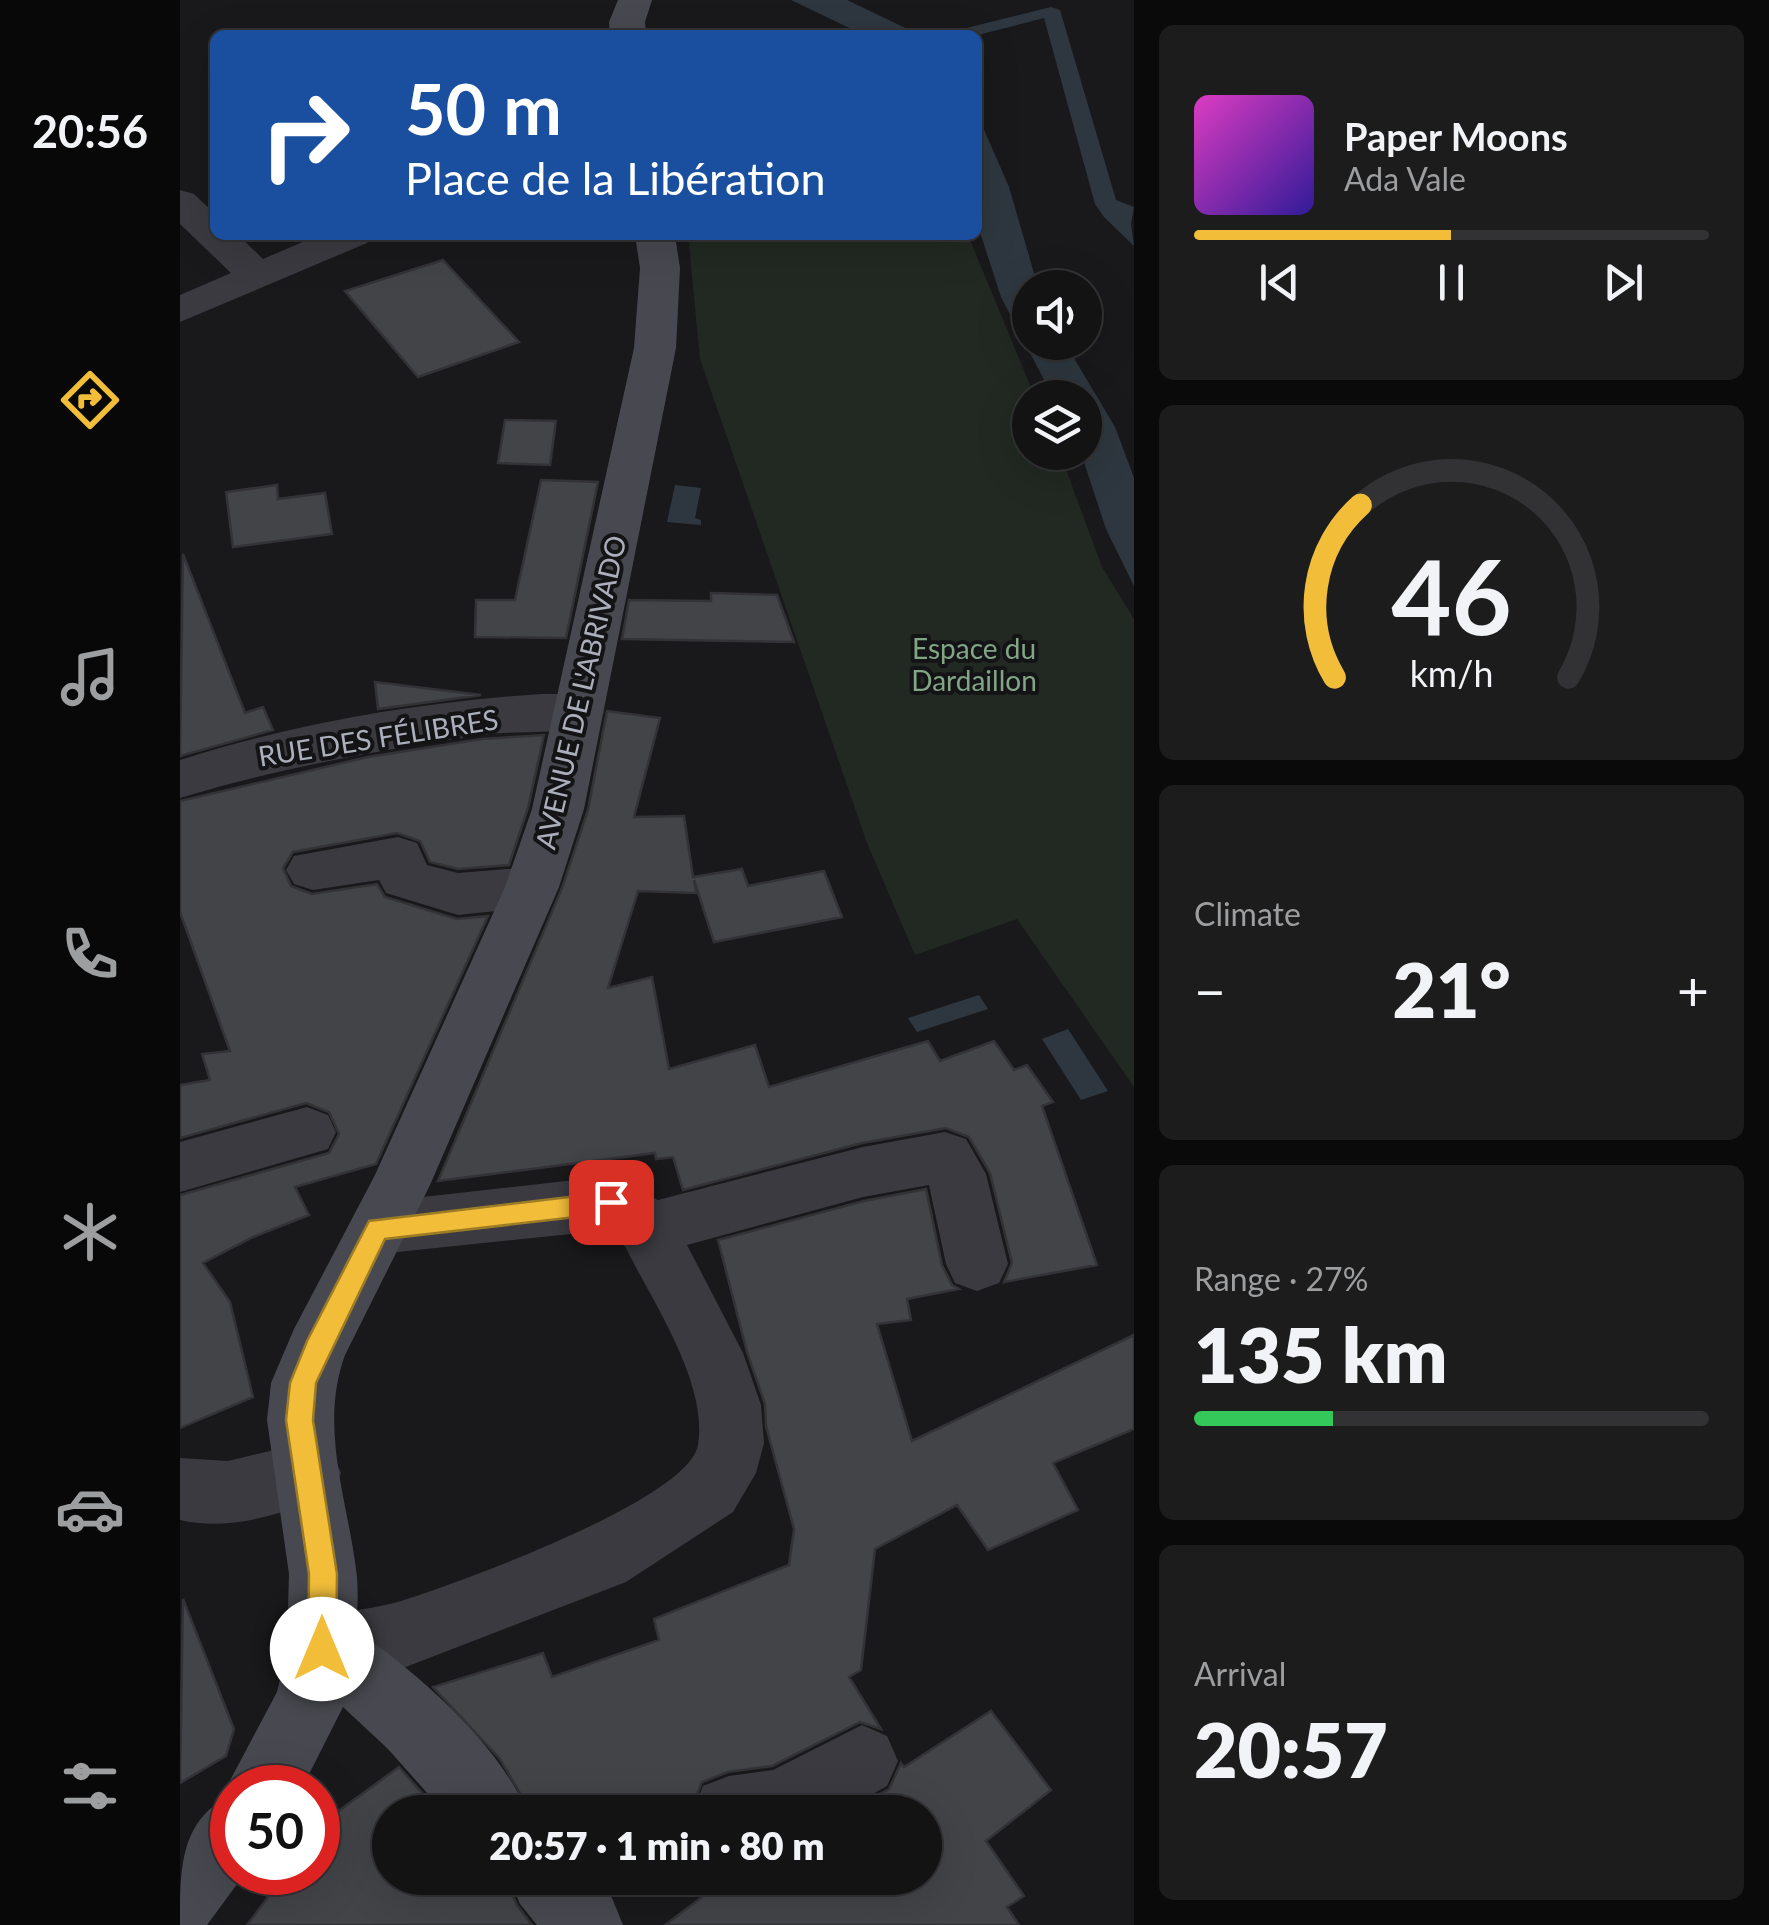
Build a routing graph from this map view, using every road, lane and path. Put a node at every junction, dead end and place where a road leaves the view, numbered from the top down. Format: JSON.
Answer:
{"nodes":[{"id":1,"x":180,"y":202,"type":"edge"},
{"id":2,"x":210,"y":230,"type":"edge"},
{"id":3,"x":220,"y":240,"type":"edge"},
{"id":4,"x":341,"y":240,"type":"edge"},
{"id":5,"x":656,"y":240,"type":"edge"},
{"id":6,"x":258,"y":276,"type":"junction"},
{"id":7,"x":180,"y":310,"type":"edge"},
{"id":8,"x":579,"y":712,"type":"junction"},
{"id":9,"x":180,"y":779,"type":"edge"},
{"id":10,"x":313,"y":870,"type":"dead end"},
{"id":11,"x":532,"y":887,"type":"junction"},
{"id":12,"x":307,"y":1132,"type":"dead end"},
{"id":13,"x":180,"y":1167,"type":"edge"},
{"id":14,"x":389,"y":1206,"type":"junction"},
{"id":15,"x":647,"y":1229,"type":"junction"},
{"id":16,"x":977,"y":1264,"type":"dead end"},
{"id":17,"x":308,"y":1473,"type":"junction"},
{"id":18,"x":180,"y":1489,"type":"edge"},
{"id":19,"x":322,"y":1649,"type":"junction"},
{"id":20,"x":862,"y":1762,"type":"dead end"},
{"id":21,"x":275,"y":1765,"type":"edge"},
{"id":22,"x":476,"y":1795,"type":"edge"},
{"id":23,"x":798,"y":1795,"type":"edge"},
{"id":24,"x":210,"y":1860,"type":"edge"},
{"id":25,"x":180,"y":1899,"type":"edge"}],
"edges":[{"from":1,"to":2,"type":"street"},
{"from":3,"to":6,"type":"street"},
{"from":4,"to":6,"type":"street"},
{"from":5,"to":8,"type":"main road","name":"AVENUE DE L'ABRIVADO"},
{"from":6,"to":7,"type":"street"},
{"from":8,"to":9,"type":"street","name":"RUE DES FÉLIBRES"},
{"from":8,"to":11,"type":"main road","name":"AVENUE DE L'ABRIVADO"},
{"from":10,"to":11,"type":"street"},
{"from":11,"to":14,"type":"main road","name":"AVENUE DE L'ABRIVADO"},
{"from":12,"to":13,"type":"street"},
{"from":14,"to":15,"type":"street"},
{"from":14,"to":17,"type":"main road","name":"AVENUE DE L'ABRIVADO"},
{"from":15,"to":16,"type":"street"},
{"from":15,"to":19,"type":"street"},
{"from":17,"to":18,"type":"street"},
{"from":17,"to":19,"type":"main road","name":"AVENUE DE L'ABRIVADO"},
{"from":19,"to":21,"type":"main road","name":"AVENUE DE L'ABRIVADO"},
{"from":19,"to":22,"type":"main road"},
{"from":20,"to":23,"type":"street"},
{"from":24,"to":25,"type":"main road"}]}
